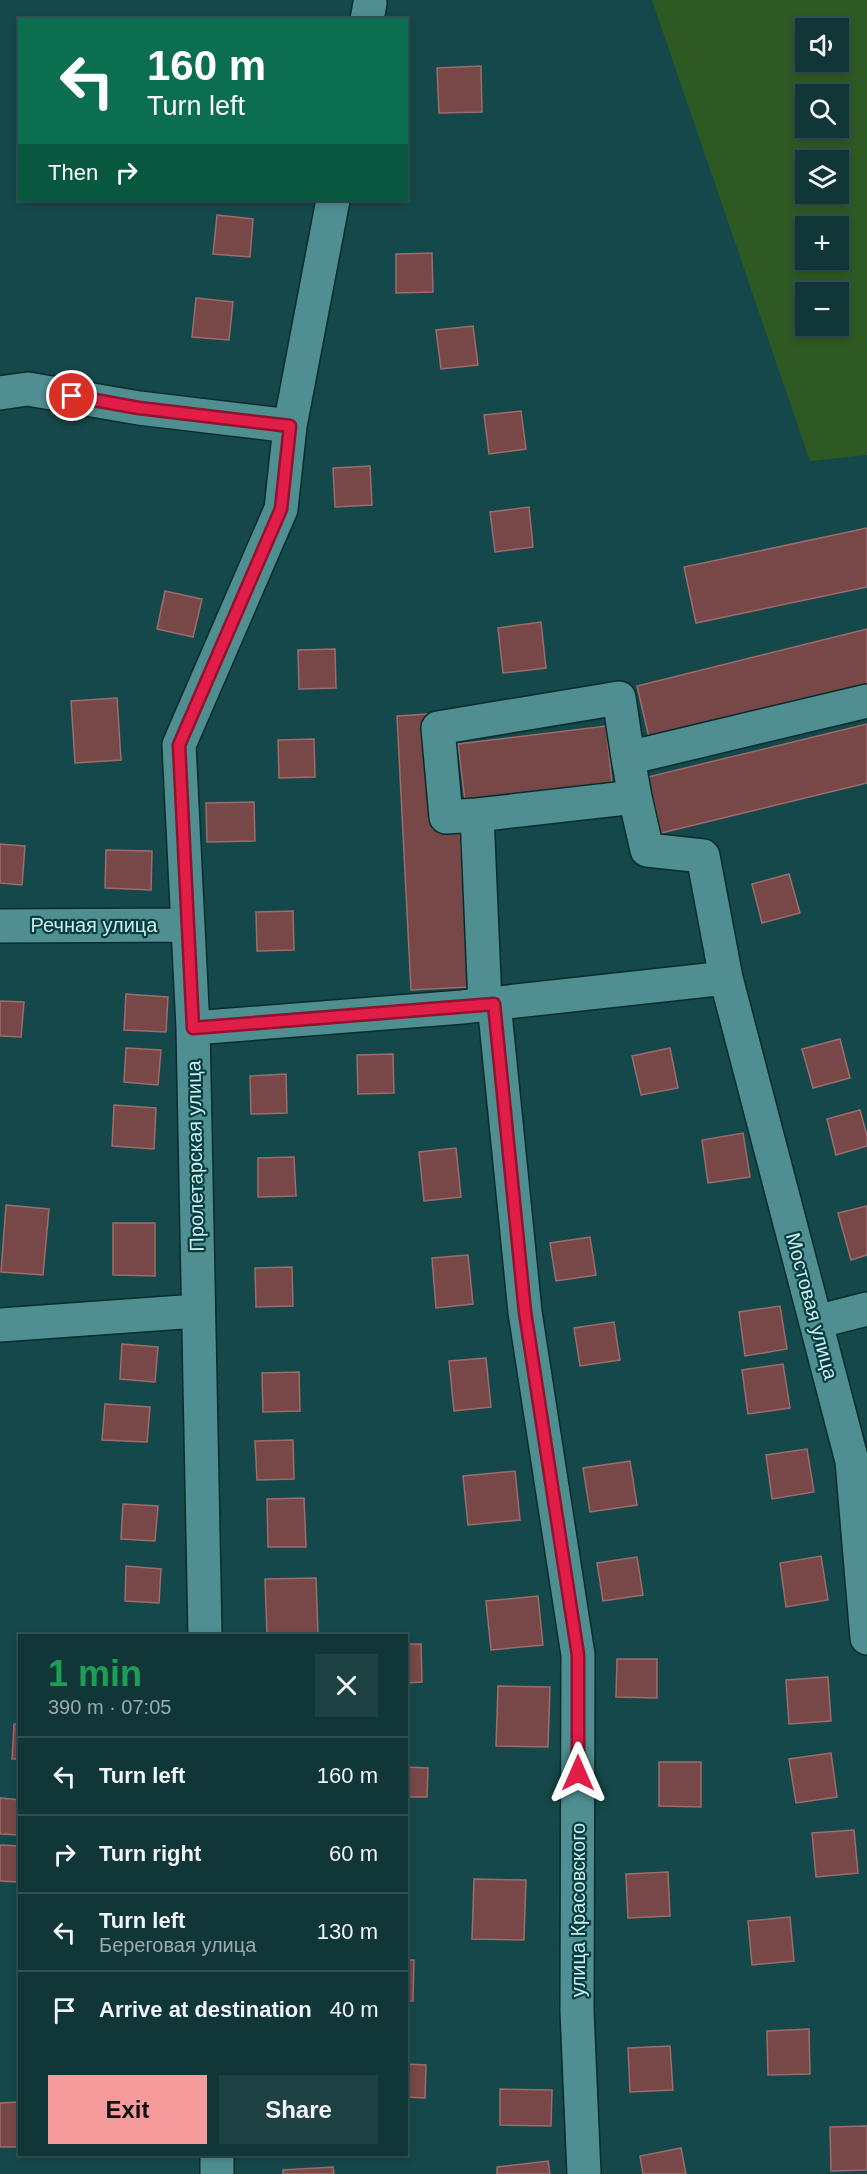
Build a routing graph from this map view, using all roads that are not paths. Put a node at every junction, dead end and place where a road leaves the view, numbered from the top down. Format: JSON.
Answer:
{"nodes":[{"id":1,"x":333,"y":201,"type":"edge"},
{"id":2,"x":0,"y":393,"type":"edge"},
{"id":3,"x":290,"y":426,"type":"junction"},
{"id":4,"x":867,"y":701,"type":"edge"},
{"id":5,"x":628,"y":758,"type":"junction"},
{"id":6,"x":635,"y":797,"type":"junction"},
{"id":7,"x":477,"y":815,"type":"junction"},
{"id":8,"x":188,"y":925,"type":"junction"},
{"id":9,"x":0,"y":926,"type":"edge"},
{"id":10,"x":726,"y":978,"type":"junction"},
{"id":11,"x":490,"y":1004,"type":"junction"},
{"id":12,"x":193,"y":1028,"type":"junction"},
{"id":13,"x":867,"y":1309,"type":"edge"},
{"id":14,"x":197,"y":1311,"type":"junction"},
{"id":15,"x":816,"y":1322,"type":"junction"},
{"id":16,"x":0,"y":1325,"type":"edge"},
{"id":17,"x":861,"y":1508,"type":"edge"},
{"id":18,"x":205,"y":1634,"type":"edge"},
{"id":19,"x":867,"y":1638,"type":"edge"},
{"id":20,"x":217,"y":2156,"type":"edge"},
{"id":21,"x":217,"y":2174,"type":"edge"},
{"id":22,"x":584,"y":2174,"type":"edge"}],
"edges":[{"from":1,"to":3,"type":"street","name":"Пролетарская улица"},
{"from":2,"to":3,"type":"street"},
{"from":3,"to":8,"type":"street","name":"Пролетарская улица"},
{"from":4,"to":5,"type":"street"},
{"from":5,"to":6,"type":"street"},
{"from":5,"to":7,"type":"street"},
{"from":6,"to":7,"type":"street"},
{"from":6,"to":10,"type":"street","name":"Мостовая улица"},
{"from":7,"to":11,"type":"street","name":"улица Красовского"},
{"from":8,"to":9,"type":"street","name":"Речная улица"},
{"from":8,"to":12,"type":"street","name":"Пролетарская улица"},
{"from":10,"to":11,"type":"street"},
{"from":10,"to":15,"type":"street","name":"Мостовая улица"},
{"from":11,"to":12,"type":"street"},
{"from":11,"to":22,"type":"street","name":"улица Красовского"},
{"from":12,"to":14,"type":"street","name":"Пролетарская улица"},
{"from":13,"to":15,"type":"street"},
{"from":14,"to":16,"type":"street"},
{"from":14,"to":18,"type":"street","name":"Пролетарская улица"},
{"from":15,"to":17,"type":"street","name":"Мостовая улица"},
{"from":17,"to":19,"type":"street","name":"Мостовая улица"},
{"from":20,"to":21,"type":"street"}]}
